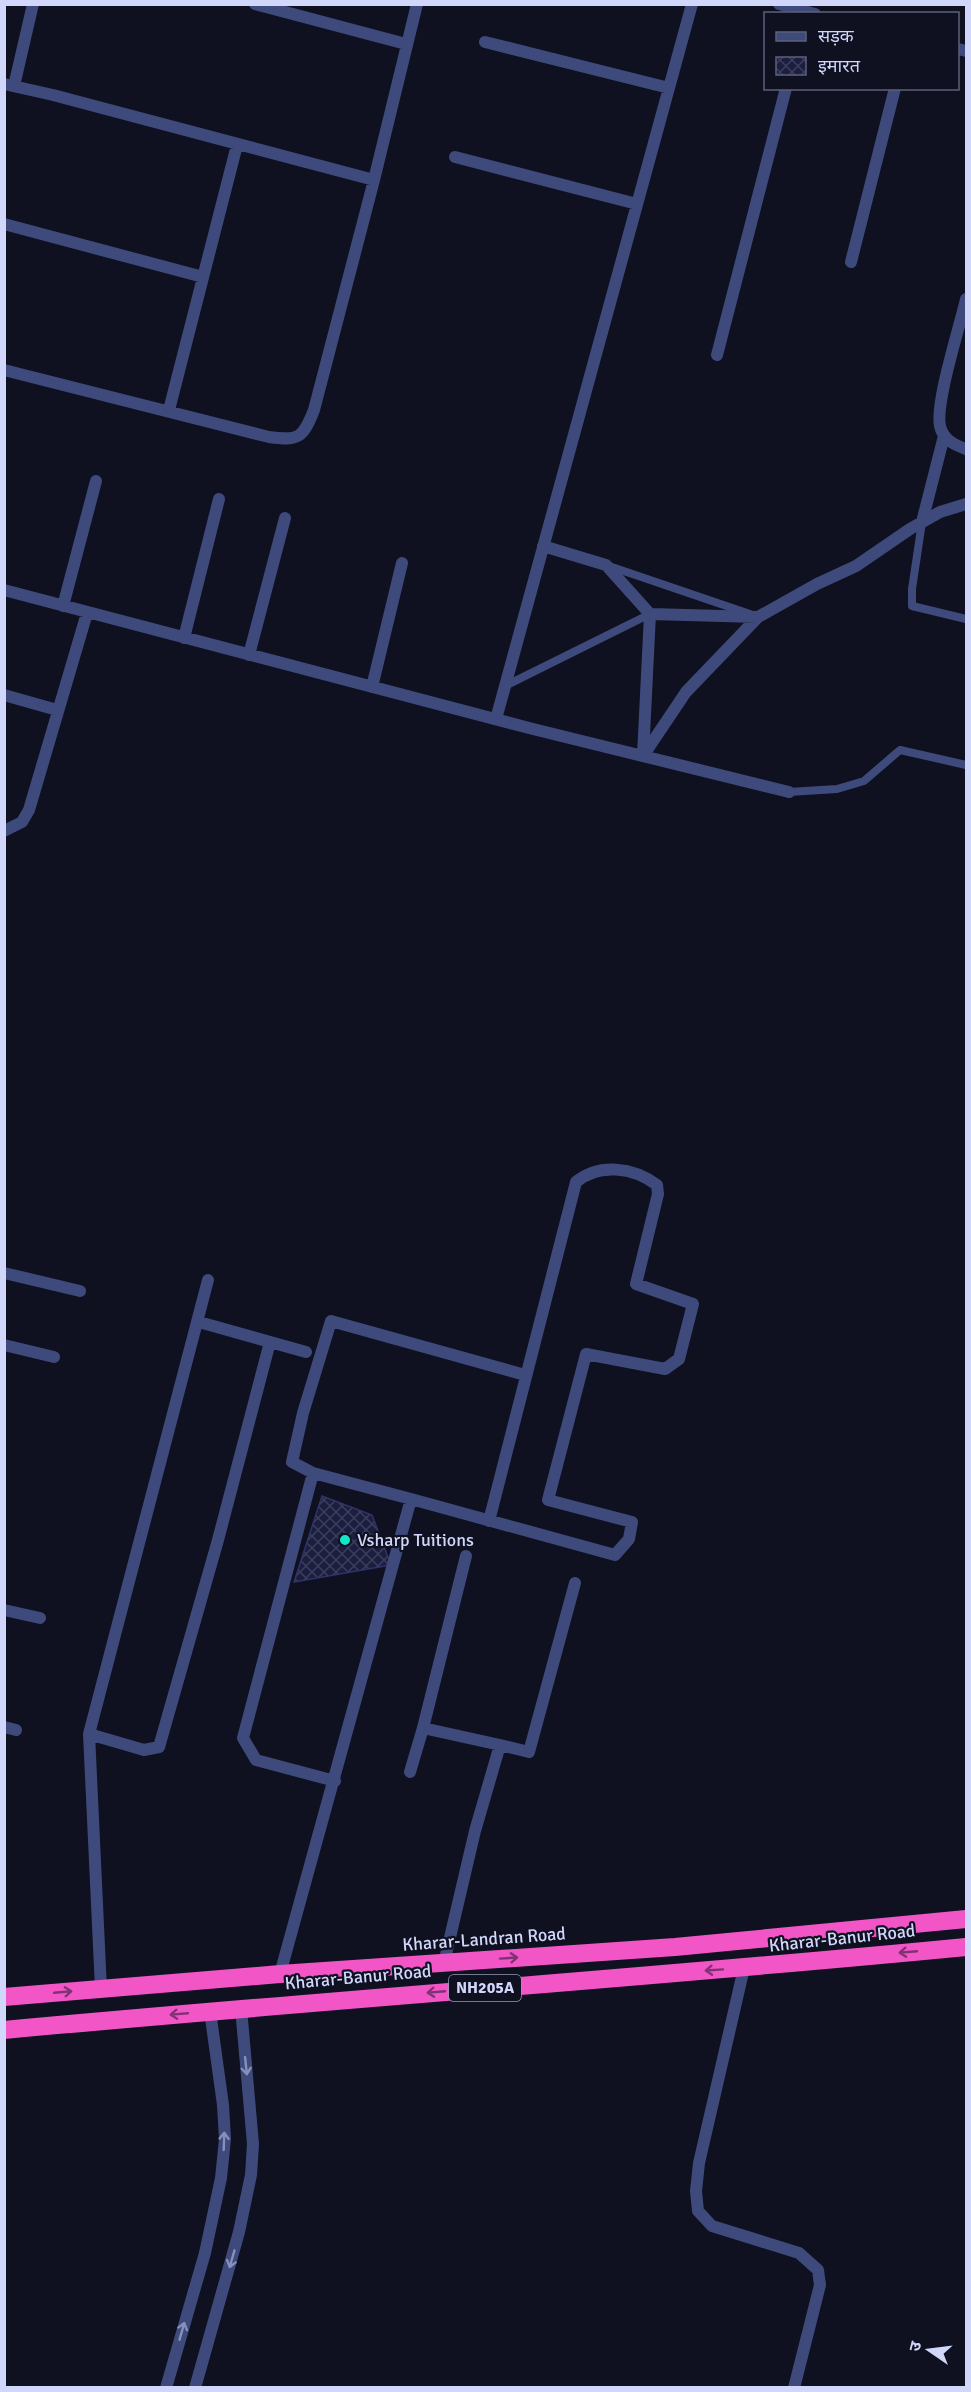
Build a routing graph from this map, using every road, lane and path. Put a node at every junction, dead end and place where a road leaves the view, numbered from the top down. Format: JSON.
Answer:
{"nodes":[{"id":1,"x":33,"y":4,"type":"edge"},
{"id":2,"x":255,"y":4,"type":"edge"},
{"id":3,"x":417,"y":4,"type":"edge"},
{"id":4,"x":692,"y":4,"type":"edge"},
{"id":5,"x":779,"y":4,"type":"edge"},
{"id":6,"x":805,"y":12,"type":"edge"},
{"id":7,"x":485,"y":42,"type":"dead end"},
{"id":8,"x":406,"y":44,"type":"junction"},
{"id":9,"x":9,"y":85,"type":"edge"},
{"id":10,"x":669,"y":88,"type":"junction"},
{"id":11,"x":785,"y":90,"type":"edge"},
{"id":12,"x":895,"y":90,"type":"edge"},
{"id":13,"x":237,"y":145,"type":"junction"},
{"id":14,"x":455,"y":157,"type":"dead end"},
{"id":15,"x":374,"y":180,"type":"junction"},
{"id":16,"x":637,"y":204,"type":"junction"},
{"id":17,"x":4,"y":224,"type":"edge"},
{"id":18,"x":851,"y":262,"type":"dead end"},
{"id":19,"x":203,"y":277,"type":"junction"},
{"id":20,"x":966,"y":299,"type":"edge"},
{"id":21,"x":717,"y":355,"type":"dead end"},
{"id":22,"x":4,"y":369,"type":"edge"},
{"id":23,"x":169,"y":410,"type":"junction"},
{"id":24,"x":944,"y":436,"type":"junction"},
{"id":25,"x":966,"y":449,"type":"edge"},
{"id":26,"x":96,"y":481,"type":"dead end"},
{"id":27,"x":219,"y":499,"type":"dead end"},
{"id":28,"x":966,"y":504,"type":"edge"},
{"id":29,"x":285,"y":519,"type":"dead end"},
{"id":30,"x":922,"y":522,"type":"junction"},
{"id":31,"x":543,"y":546,"type":"junction"},
{"id":32,"x":402,"y":562,"type":"dead end"},
{"id":33,"x":606,"y":565,"type":"junction"},
{"id":34,"x":4,"y":590,"type":"edge"},
{"id":35,"x":63,"y":606,"type":"junction"},
{"id":36,"x":87,"y":613,"type":"junction"},
{"id":37,"x":650,"y":614,"type":"junction"},
{"id":38,"x":758,"y":616,"type":"junction"},
{"id":39,"x":966,"y":619,"type":"edge"},
{"id":40,"x":184,"y":638,"type":"junction"},
{"id":41,"x":249,"y":655,"type":"junction"},
{"id":42,"x":505,"y":686,"type":"junction"},
{"id":43,"x":372,"y":687,"type":"junction"},
{"id":44,"x":4,"y":695,"type":"edge"},
{"id":45,"x":57,"y":710,"type":"junction"},
{"id":46,"x":496,"y":719,"type":"junction"},
{"id":47,"x":643,"y":756,"type":"junction"},
{"id":48,"x":966,"y":765,"type":"edge"},
{"id":49,"x":789,"y":792,"type":"joint"},
{"id":50,"x":4,"y":831,"type":"edge"},
{"id":51,"x":4,"y":1273,"type":"edge"},
{"id":52,"x":208,"y":1280,"type":"dead end"},
{"id":53,"x":80,"y":1291,"type":"dead end"},
{"id":54,"x":199,"y":1322,"type":"junction"},
{"id":55,"x":270,"y":1342,"type":"junction"},
{"id":56,"x":4,"y":1345,"type":"edge"},
{"id":57,"x":306,"y":1352,"type":"dead end"},
{"id":58,"x":54,"y":1357,"type":"dead end"},
{"id":59,"x":525,"y":1375,"type":"junction"},
{"id":60,"x":313,"y":1473,"type":"junction"},
{"id":61,"x":411,"y":1499,"type":"junction"},
{"id":62,"x":489,"y":1521,"type":"junction"},
{"id":63,"x":466,"y":1556,"type":"dead end"},
{"id":64,"x":574,"y":1583,"type":"dead end"},
{"id":65,"x":4,"y":1610,"type":"edge"},
{"id":66,"x":40,"y":1618,"type":"dead end"},
{"id":67,"x":423,"y":1728,"type":"junction"},
{"id":68,"x":89,"y":1734,"type":"junction"},
{"id":69,"x":500,"y":1745,"type":"junction"},
{"id":70,"x":410,"y":1772,"type":"dead end"},
{"id":71,"x":335,"y":1780,"type":"junction"},
{"id":72,"x":966,"y":1919,"type":"edge"},
{"id":73,"x":966,"y":1947,"type":"edge"},
{"id":74,"x":444,"y":1963,"type":"junction"},
{"id":75,"x":744,"y":1968,"type":"junction"},
{"id":76,"x":280,"y":1974,"type":"junction"},
{"id":77,"x":101,"y":1989,"type":"junction"},
{"id":78,"x":4,"y":1997,"type":"edge"},
{"id":79,"x":241,"y":2008,"type":"junction"},
{"id":80,"x":210,"y":2011,"type":"junction"},
{"id":81,"x":4,"y":2030,"type":"edge"},
{"id":82,"x":166,"y":2388,"type":"edge"},
{"id":83,"x":195,"y":2388,"type":"edge"},
{"id":84,"x":794,"y":2388,"type":"edge"}],
"edges":[{"from":1,"to":9,"type":"street"},
{"from":2,"to":8,"type":"street"},
{"from":3,"to":8,"type":"street"},
{"from":4,"to":10,"type":"street"},
{"from":5,"to":6,"type":"street"},
{"from":7,"to":10,"type":"street"},
{"from":8,"to":15,"type":"street"},
{"from":9,"to":13,"type":"street"},
{"from":10,"to":16,"type":"street"},
{"from":11,"to":21,"type":"street"},
{"from":12,"to":18,"type":"street"},
{"from":13,"to":15,"type":"street"},
{"from":13,"to":19,"type":"street"},
{"from":14,"to":16,"type":"street"},
{"from":15,"to":23,"type":"street"},
{"from":16,"to":31,"type":"street"},
{"from":17,"to":19,"type":"street"},
{"from":19,"to":23,"type":"street"},
{"from":20,"to":24,"type":"street"},
{"from":22,"to":23,"type":"street"},
{"from":24,"to":25,"type":"street"},
{"from":24,"to":30,"type":"street"},
{"from":26,"to":35,"type":"street"},
{"from":27,"to":40,"type":"street"},
{"from":28,"to":30,"type":"street"},
{"from":29,"to":41,"type":"street"},
{"from":30,"to":38,"type":"street"},
{"from":30,"to":39,"type":"lane"},
{"from":31,"to":33,"type":"street"},
{"from":31,"to":42,"type":"street"},
{"from":32,"to":43,"type":"street"},
{"from":33,"to":37,"type":"street"},
{"from":33,"to":38,"type":"lane"},
{"from":34,"to":35,"type":"street"},
{"from":35,"to":36,"type":"street"},
{"from":36,"to":40,"type":"street"},
{"from":36,"to":45,"type":"street"},
{"from":37,"to":38,"type":"street"},
{"from":37,"to":42,"type":"lane"},
{"from":37,"to":47,"type":"street"},
{"from":38,"to":47,"type":"street"},
{"from":40,"to":41,"type":"street"},
{"from":41,"to":43,"type":"street"},
{"from":42,"to":46,"type":"street"},
{"from":43,"to":46,"type":"street"},
{"from":44,"to":45,"type":"street"},
{"from":45,"to":50,"type":"street"},
{"from":46,"to":47,"type":"street"},
{"from":47,"to":49,"type":"street"},
{"from":48,"to":49,"type":"lane"},
{"from":51,"to":53,"type":"street"},
{"from":52,"to":54,"type":"street"},
{"from":54,"to":55,"type":"street"},
{"from":54,"to":68,"type":"street"},
{"from":55,"to":57,"type":"street"},
{"from":55,"to":68,"type":"street"},
{"from":56,"to":58,"type":"street"},
{"from":59,"to":60,"type":"street"},
{"from":59,"to":62,"type":"street"},
{"from":59,"to":62,"type":"street"},
{"from":60,"to":61,"type":"street"},
{"from":60,"to":71,"type":"street"},
{"from":61,"to":62,"type":"street"},
{"from":61,"to":71,"type":"street"},
{"from":63,"to":67,"type":"street"},
{"from":64,"to":69,"type":"street"},
{"from":65,"to":66,"type":"street"},
{"from":67,"to":69,"type":"street"},
{"from":67,"to":70,"type":"street"},
{"from":68,"to":77,"type":"street"},
{"from":69,"to":74,"type":"street"},
{"from":71,"to":76,"type":"street"},
{"from":74,"to":72,"type":"highway","name":"Kharar-Landran Road","number":"NH205A","one_way":true},
{"from":73,"to":75,"type":"highway","name":"Kharar-Banur Road","number":"NH205A","one_way":true},
{"from":74,"to":76,"type":"highway","name":"Kharar-Landran Road","number":"NH205A"},
{"from":75,"to":79,"type":"highway","name":"Kharar-Banur Road","number":"NH205A","one_way":true},
{"from":75,"to":84,"type":"street"},
{"from":76,"to":77,"type":"highway","name":"Kharar-Landran Road","number":"NH205A"},
{"from":78,"to":77,"type":"highway","name":"Kharar-Landran Road","number":"NH205A","one_way":true},
{"from":79,"to":80,"type":"highway","name":"Kharar-Banur Road","number":"NH205A"},
{"from":79,"to":83,"type":"street","one_way":true},
{"from":80,"to":81,"type":"highway","name":"Kharar-Banur Road","number":"NH205A","one_way":true},
{"from":82,"to":80,"type":"street","one_way":true}]}
